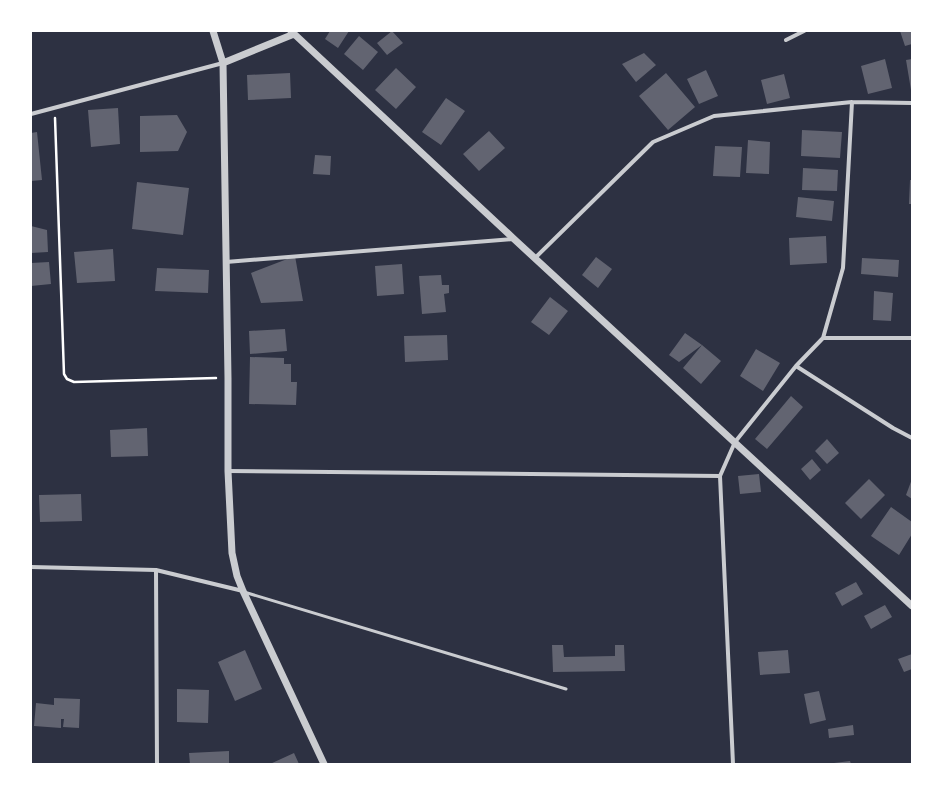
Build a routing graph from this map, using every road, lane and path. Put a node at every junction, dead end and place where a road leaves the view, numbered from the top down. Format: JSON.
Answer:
{"nodes":[{"id":1,"x":213,"y":31,"type":"edge"},
{"id":2,"x":804,"y":31,"type":"edge"},
{"id":3,"x":293,"y":33,"type":"edge"},
{"id":4,"x":786,"y":40,"type":"dead end"},
{"id":5,"x":223,"y":63,"type":"junction"},
{"id":6,"x":852,"y":102,"type":"junction"},
{"id":7,"x":912,"y":103,"type":"edge"},
{"id":8,"x":54,"y":108,"type":"junction"},
{"id":9,"x":31,"y":114,"type":"edge"},
{"id":10,"x":514,"y":239,"type":"junction"},
{"id":11,"x":535,"y":258,"type":"junction"},
{"id":12,"x":226,"y":262,"type":"junction"},
{"id":13,"x":823,"y":338,"type":"junction"},
{"id":14,"x":912,"y":338,"type":"edge"},
{"id":15,"x":796,"y":366,"type":"junction"},
{"id":16,"x":228,"y":378,"type":"junction"},
{"id":17,"x":912,"y":438,"type":"edge"},
{"id":18,"x":735,"y":442,"type":"junction"},
{"id":19,"x":228,"y":471,"type":"junction"},
{"id":20,"x":720,"y":476,"type":"junction"},
{"id":21,"x":31,"y":567,"type":"edge"},
{"id":22,"x":156,"y":570,"type":"junction"},
{"id":23,"x":243,"y":591,"type":"junction"},
{"id":24,"x":912,"y":606,"type":"edge"},
{"id":25,"x":566,"y":689,"type":"dead end"},
{"id":26,"x":157,"y":764,"type":"edge"},
{"id":27,"x":324,"y":764,"type":"edge"},
{"id":28,"x":733,"y":764,"type":"edge"}],
"edges":[{"from":1,"to":5,"type":"street"},
{"from":2,"to":4,"type":"street"},
{"from":3,"to":5,"type":"street"},
{"from":3,"to":10,"type":"street"},
{"from":5,"to":8,"type":"street"},
{"from":5,"to":12,"type":"street"},
{"from":6,"to":7,"type":"street"},
{"from":6,"to":11,"type":"street"},
{"from":6,"to":13,"type":"street"},
{"from":8,"to":9,"type":"street"},
{"from":8,"to":16,"type":"path"},
{"from":10,"to":11,"type":"street"},
{"from":10,"to":12,"type":"street"},
{"from":11,"to":18,"type":"street"},
{"from":12,"to":16,"type":"street"},
{"from":13,"to":14,"type":"street"},
{"from":13,"to":15,"type":"street"},
{"from":15,"to":17,"type":"street"},
{"from":15,"to":18,"type":"street"},
{"from":16,"to":19,"type":"street"},
{"from":18,"to":20,"type":"street"},
{"from":18,"to":24,"type":"street"},
{"from":19,"to":20,"type":"street"},
{"from":19,"to":23,"type":"street"},
{"from":20,"to":28,"type":"street"},
{"from":21,"to":22,"type":"street"},
{"from":22,"to":23,"type":"street"},
{"from":22,"to":26,"type":"street"},
{"from":23,"to":25,"type":"lane"},
{"from":23,"to":27,"type":"street"}]}
